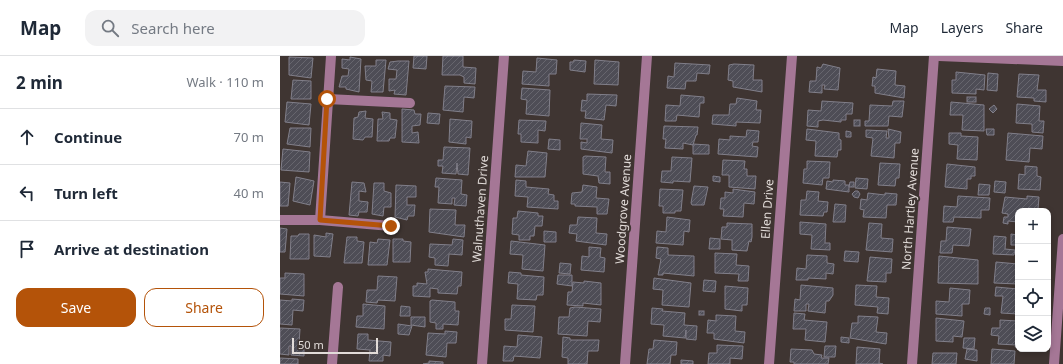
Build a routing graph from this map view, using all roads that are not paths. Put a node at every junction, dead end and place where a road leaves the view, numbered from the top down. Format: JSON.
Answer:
{"nodes":[{"id":1,"x":331,"y":56,"type":"edge"},
{"id":2,"x":504,"y":56,"type":"edge"},
{"id":3,"x":647,"y":56,"type":"edge"},
{"id":4,"x":792,"y":56,"type":"edge"},
{"id":5,"x":934,"y":56,"type":"edge"},
{"id":6,"x":939,"y":56,"type":"edge"},
{"id":7,"x":1063,"y":61,"type":"edge"},
{"id":8,"x":327,"y":99,"type":"junction"},
{"id":9,"x":410,"y":103,"type":"dead end"},
{"id":10,"x":280,"y":220,"type":"edge"},
{"id":11,"x":320,"y":220,"type":"junction"},
{"id":12,"x":391,"y":226,"type":"dead end"},
{"id":13,"x":1063,"y":239,"type":"edge"},
{"id":14,"x":338,"y":287,"type":"dead end"},
{"id":15,"x":332,"y":364,"type":"edge"},
{"id":16,"x":482,"y":364,"type":"edge"},
{"id":17,"x":625,"y":364,"type":"edge"},
{"id":18,"x":769,"y":364,"type":"edge"},
{"id":19,"x":912,"y":364,"type":"edge"},
{"id":20,"x":1054,"y":364,"type":"edge"}],
"edges":[{"from":1,"to":8,"type":"street"},
{"from":2,"to":16,"type":"street","name":"Walnuthaven Drive"},
{"from":3,"to":17,"type":"street","name":"Woodgrove Avenue"},
{"from":4,"to":18,"type":"street","name":"Ellen Drive"},
{"from":5,"to":19,"type":"street","name":"North Hartley Avenue"},
{"from":6,"to":7,"type":"street"},
{"from":8,"to":9,"type":"street"},
{"from":8,"to":11,"type":"street"},
{"from":10,"to":11,"type":"street"},
{"from":11,"to":12,"type":"street"},
{"from":13,"to":20,"type":"street"},
{"from":14,"to":15,"type":"street"}]}
